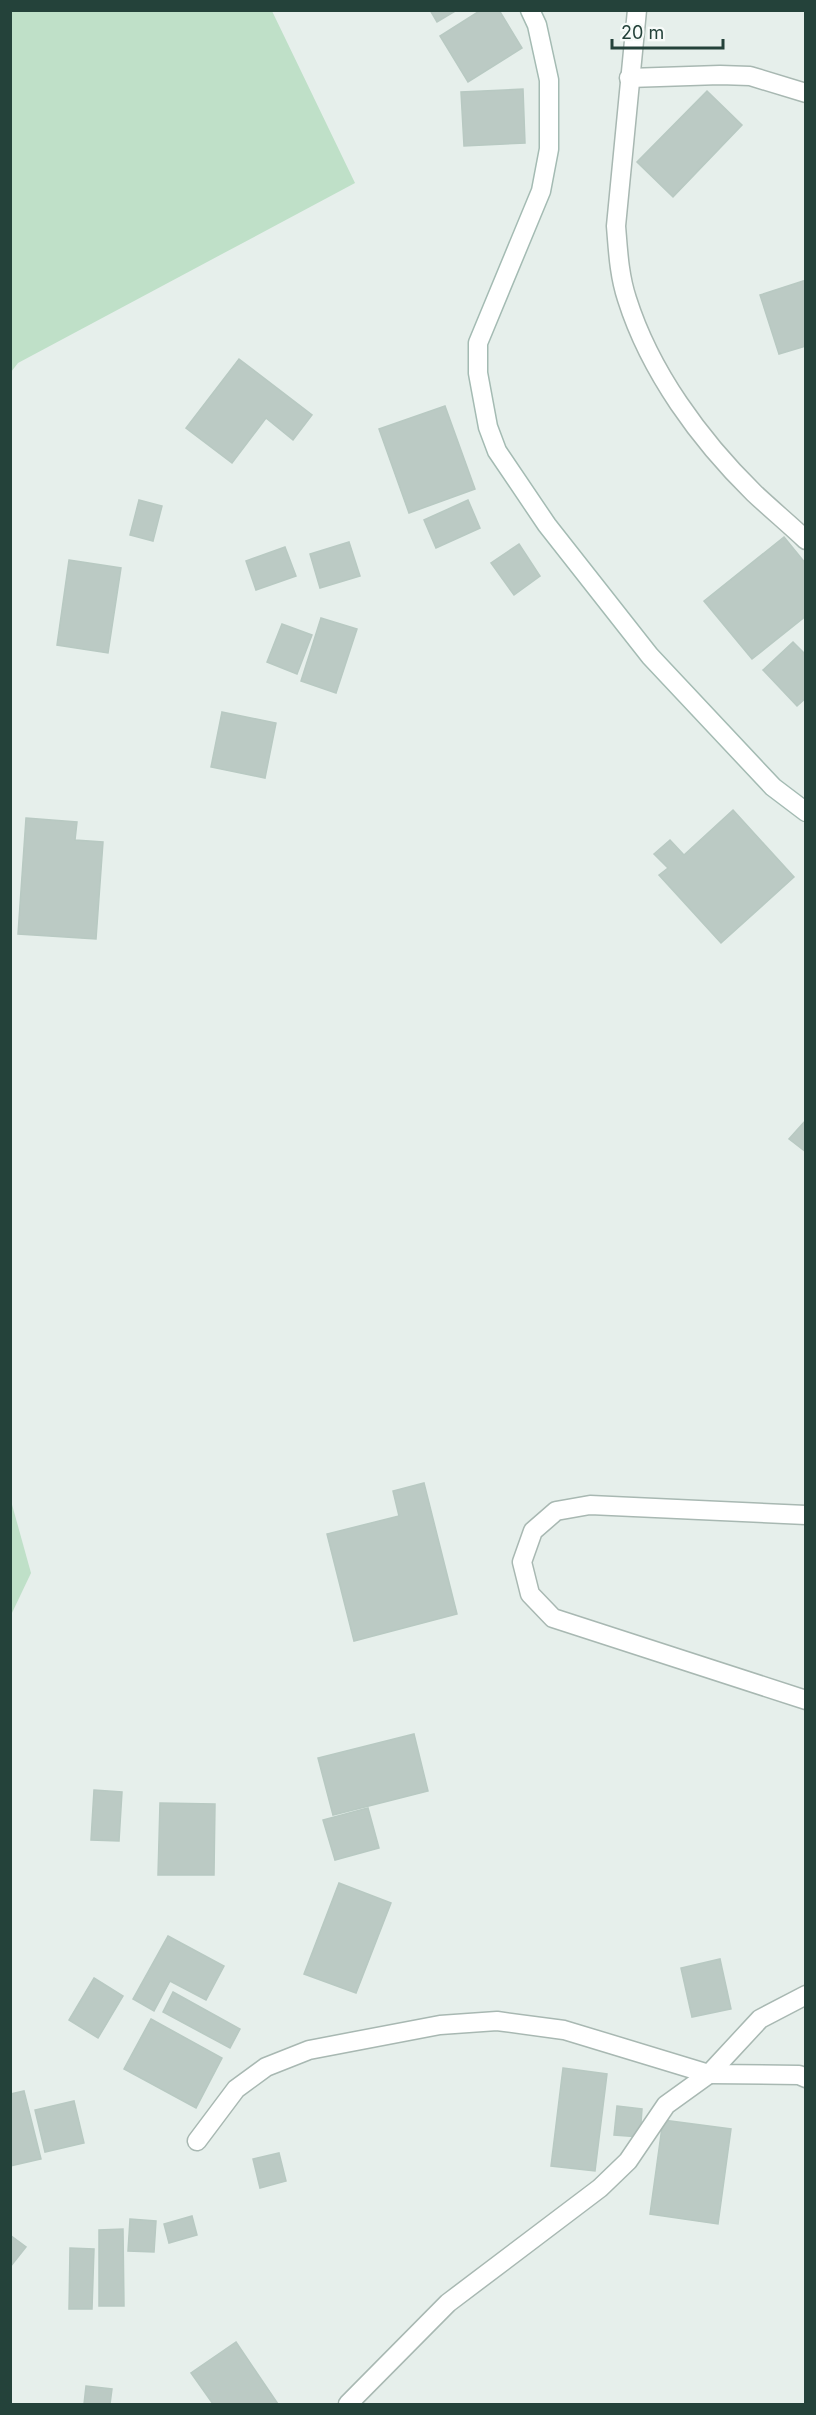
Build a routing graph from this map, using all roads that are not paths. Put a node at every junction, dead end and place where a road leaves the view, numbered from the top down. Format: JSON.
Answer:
{"nodes":[{"id":1,"x":530,"y":10,"type":"edge"},
{"id":2,"x":637,"y":10,"type":"edge"},
{"id":3,"x":629,"y":78,"type":"junction"},
{"id":4,"x":806,"y":93,"type":"edge"},
{"id":5,"x":806,"y":540,"type":"edge"},
{"id":6,"x":806,"y":812,"type":"edge"},
{"id":7,"x":806,"y":1515,"type":"edge"},
{"id":8,"x":806,"y":1700,"type":"edge"},
{"id":9,"x":806,"y":1995,"type":"edge"},
{"id":10,"x":709,"y":2074,"type":"junction"},
{"id":11,"x":806,"y":2078,"type":"edge"},
{"id":12,"x":197,"y":2141,"type":"dead end"},
{"id":13,"x":348,"y":2404,"type":"edge"}],
"edges":[{"from":1,"to":6,"type":"street"},
{"from":2,"to":3,"type":"street"},
{"from":3,"to":4,"type":"street"},
{"from":3,"to":5,"type":"street"},
{"from":7,"to":8,"type":"street"},
{"from":9,"to":10,"type":"street"},
{"from":10,"to":11,"type":"street"},
{"from":10,"to":12,"type":"street"},
{"from":10,"to":13,"type":"street"}]}
